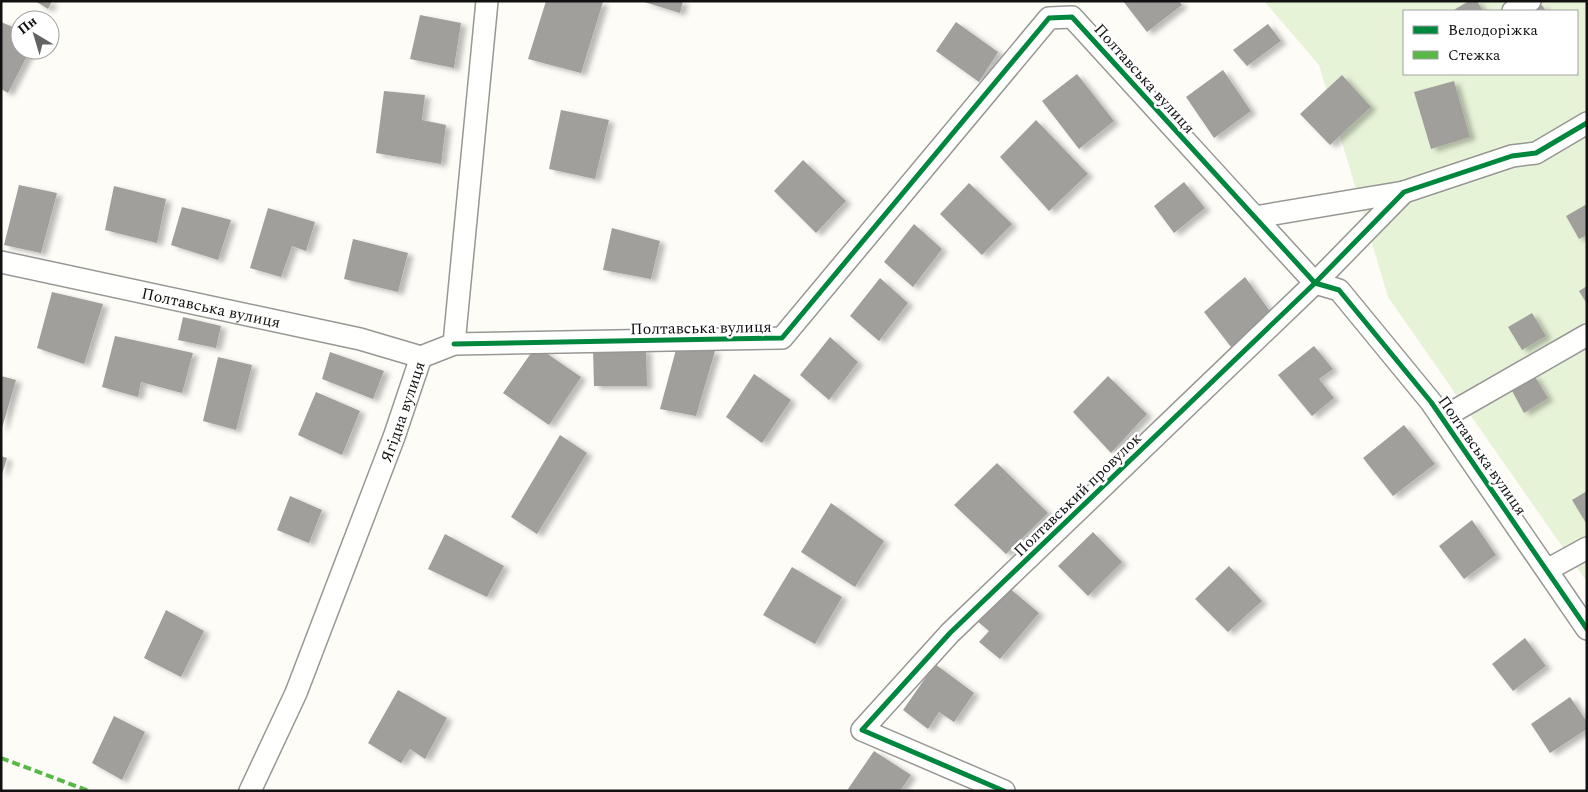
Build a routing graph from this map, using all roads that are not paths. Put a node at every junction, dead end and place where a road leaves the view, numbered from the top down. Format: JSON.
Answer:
{"nodes":[{"id":1,"x":487,"y":1,"type":"edge"},
{"id":2,"x":1530,"y":1,"type":"edge"},
{"id":3,"x":1515,"y":10,"type":"edge"},
{"id":4,"x":1587,"y":122,"type":"edge"},
{"id":5,"x":1404,"y":192,"type":"junction"},
{"id":6,"x":1255,"y":217,"type":"junction"},
{"id":7,"x":1,"y":262,"type":"edge"},
{"id":8,"x":1315,"y":283,"type":"junction"},
{"id":9,"x":1587,"y":335,"type":"edge"},
{"id":10,"x":454,"y":344,"type":"junction"},
{"id":11,"x":421,"y":358,"type":"junction"},
{"id":12,"x":1442,"y":418,"type":"junction"},
{"id":13,"x":1587,"y":548,"type":"edge"},
{"id":14,"x":1547,"y":570,"type":"junction"},
{"id":15,"x":1587,"y":629,"type":"edge"},
{"id":16,"x":250,"y":791,"type":"edge"},
{"id":17,"x":1004,"y":791,"type":"edge"}],
"edges":[{"from":1,"to":10,"type":"street"},
{"from":2,"to":3,"type":"street"},
{"from":4,"to":5,"type":"street"},
{"from":5,"to":6,"type":"street"},
{"from":5,"to":8,"type":"street","name":"Полтавський провулок"},
{"from":6,"to":8,"type":"street","name":"Полтавська вулиця"},
{"from":6,"to":10,"type":"street","name":"Полтавська вулиця"},
{"from":7,"to":11,"type":"street","name":"Полтавська вулиця"},
{"from":8,"to":12,"type":"street","name":"Полтавська вулиця"},
{"from":8,"to":17,"type":"street","name":"Полтавський провулок"},
{"from":9,"to":12,"type":"street"},
{"from":10,"to":11,"type":"street","name":"Ягідна вулиця"},
{"from":11,"to":16,"type":"street","name":"Ягідна вулиця"},
{"from":12,"to":14,"type":"street","name":"Полтавська вулиця"},
{"from":13,"to":14,"type":"street"},
{"from":14,"to":15,"type":"street","name":"Полтавська вулиця"}]}
